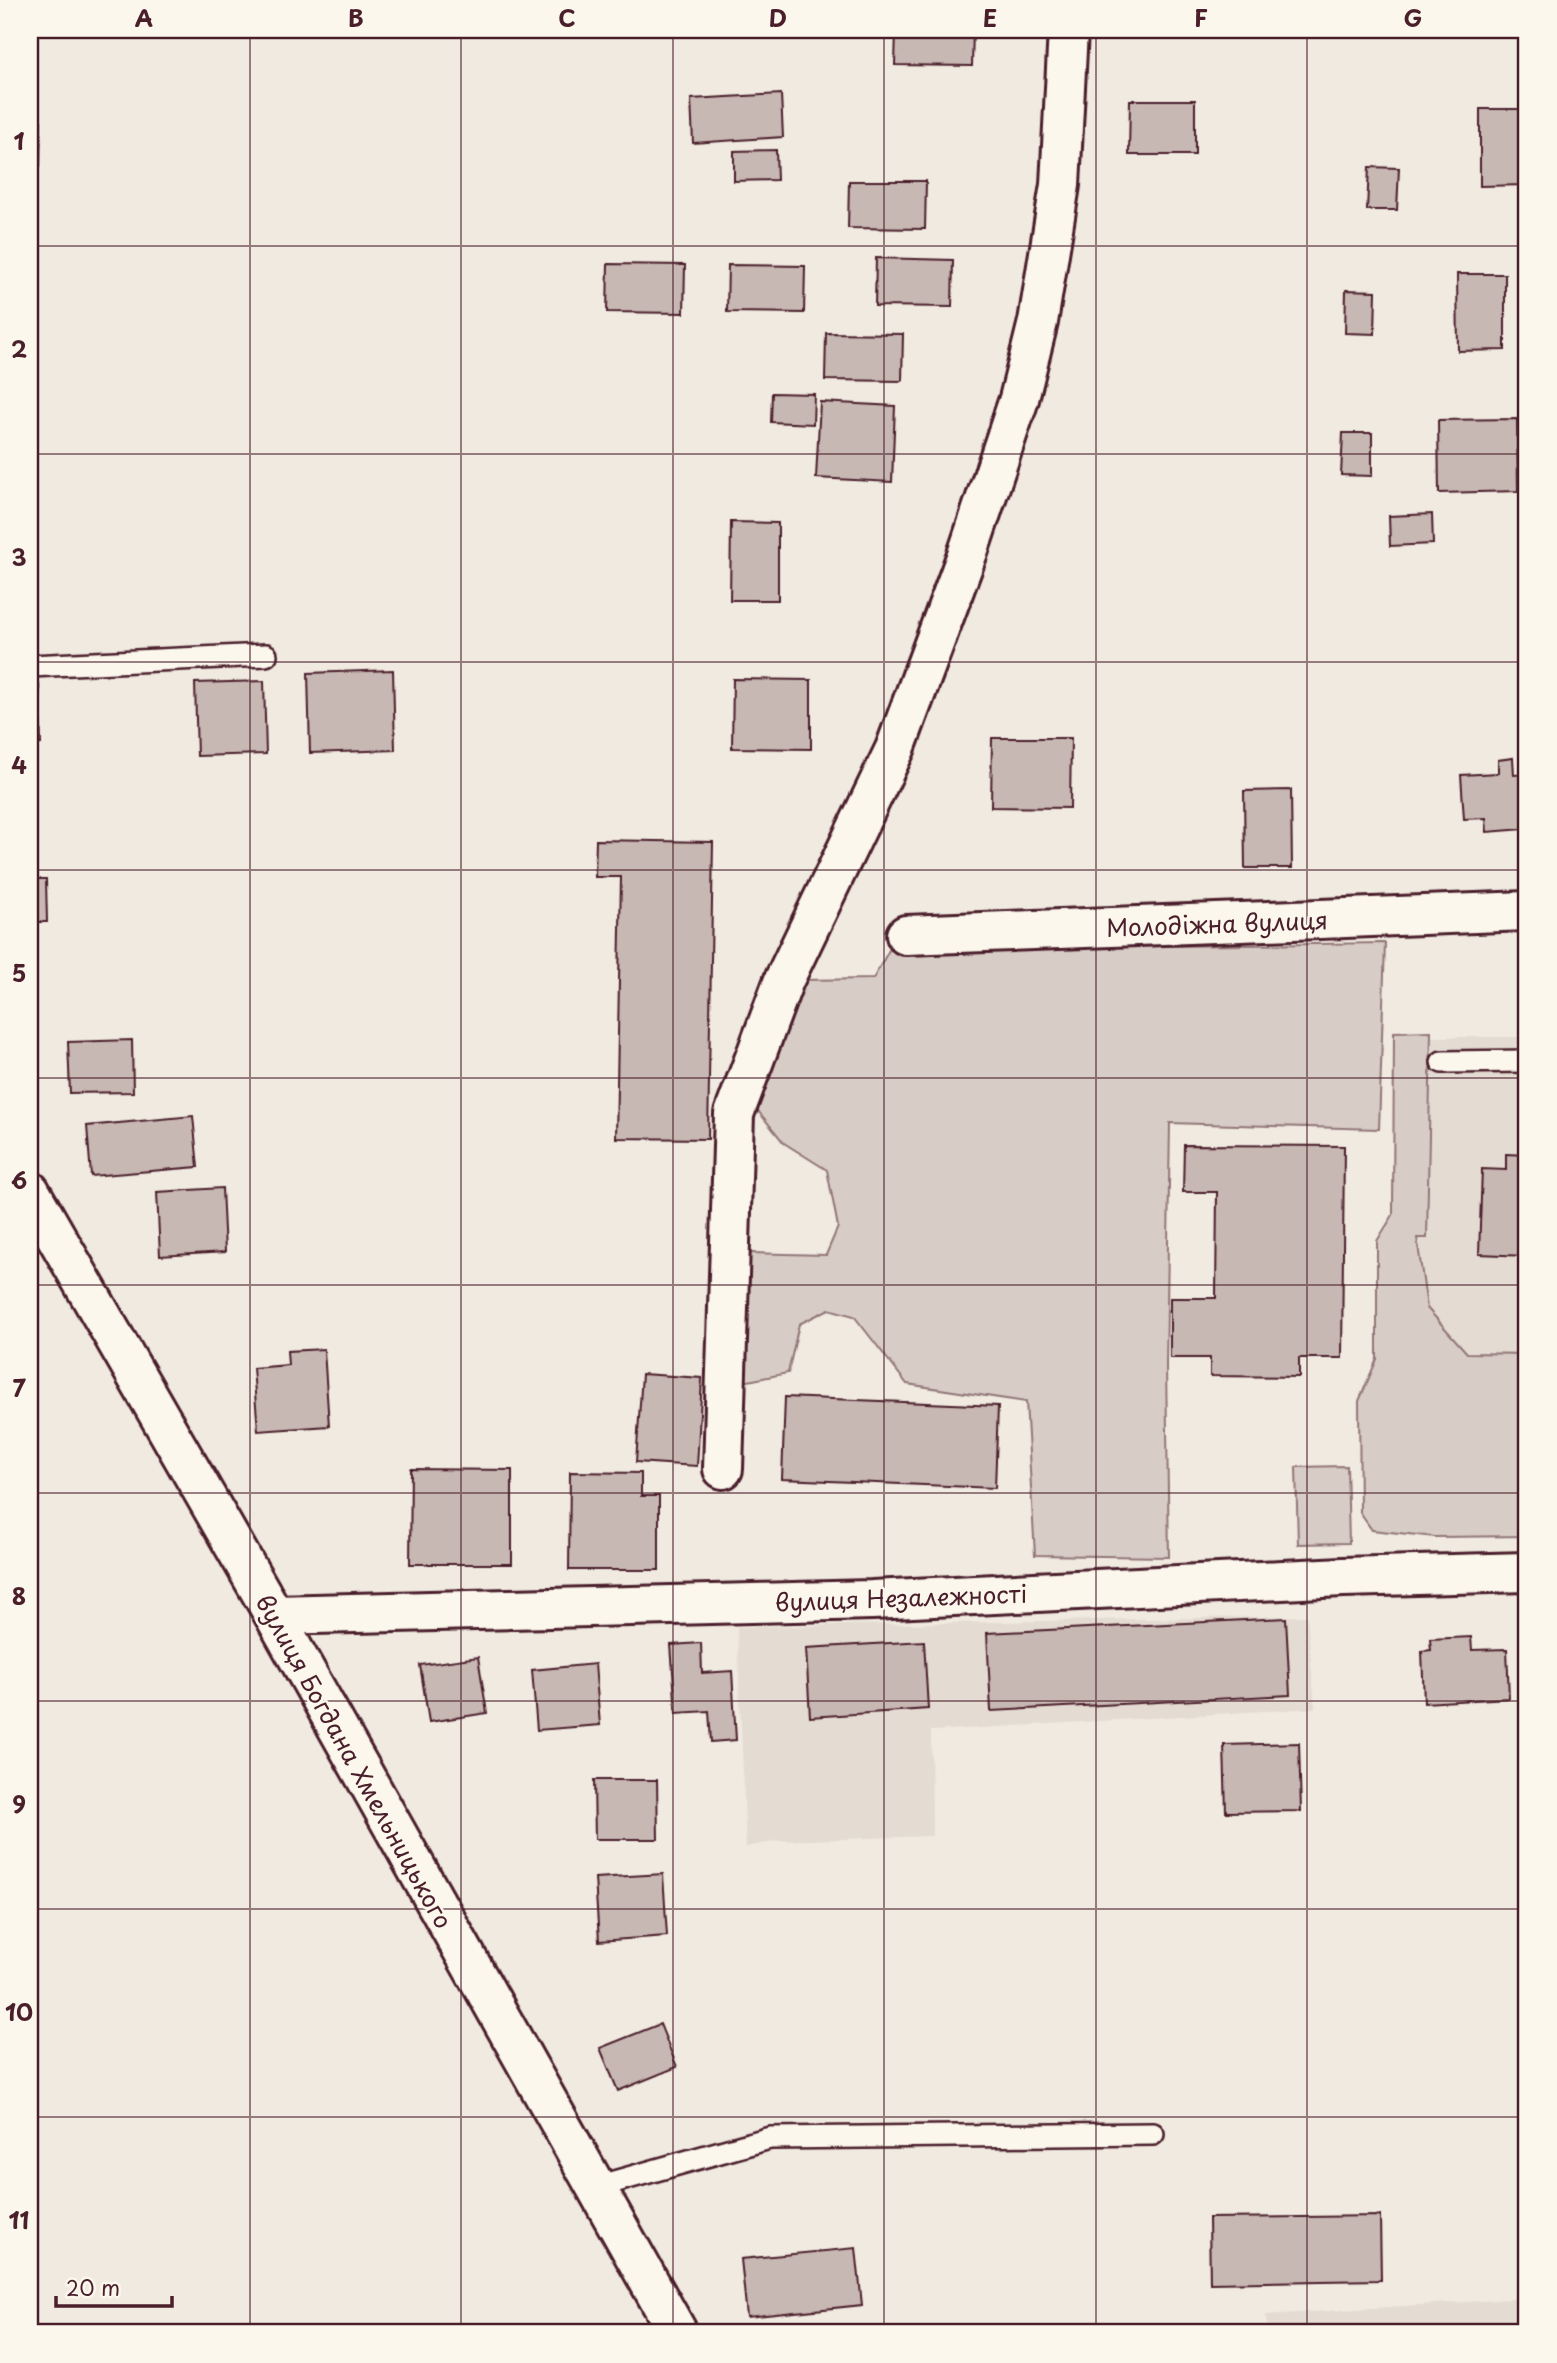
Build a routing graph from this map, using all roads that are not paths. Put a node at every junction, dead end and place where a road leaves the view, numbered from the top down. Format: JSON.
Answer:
{"nodes":[{"id":1,"x":1068,"y":30,"type":"edge"},
{"id":2,"x":266,"y":655,"type":"dead end"},
{"id":3,"x":30,"y":666,"type":"edge"},
{"id":4,"x":1527,"y":911,"type":"edge"},
{"id":5,"x":906,"y":935,"type":"dead end"},
{"id":6,"x":1527,"y":1061,"type":"edge"},
{"id":7,"x":1441,"y":1062,"type":"dead end"},
{"id":8,"x":30,"y":1191,"type":"edge"},
{"id":9,"x":723,"y":1469,"type":"dead end"},
{"id":10,"x":1527,"y":1572,"type":"edge"},
{"id":11,"x":274,"y":1615,"type":"junction"},
{"id":12,"x":1153,"y":2134,"type":"dead end"},
{"id":13,"x":596,"y":2187,"type":"junction"},
{"id":14,"x":678,"y":2333,"type":"edge"}],
"edges":[{"from":1,"to":9,"type":"street"},
{"from":2,"to":3,"type":"lane"},
{"from":4,"to":5,"type":"street","name":"Молодіжна вулиця"},
{"from":6,"to":7,"type":"lane"},
{"from":8,"to":11,"type":"street","name":"вулиця Богдана Хмельницького"},
{"from":10,"to":11,"type":"street","name":"вулиця Незалежності"},
{"from":11,"to":13,"type":"street","name":"вулиця Богдана Хмельницького"},
{"from":12,"to":13,"type":"lane"},
{"from":13,"to":14,"type":"street","name":"вулиця Богдана Хмельницького"}]}
